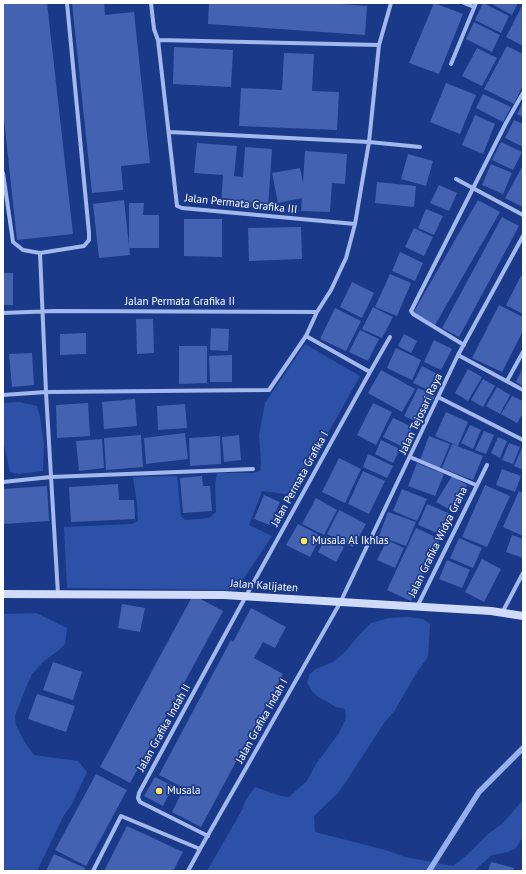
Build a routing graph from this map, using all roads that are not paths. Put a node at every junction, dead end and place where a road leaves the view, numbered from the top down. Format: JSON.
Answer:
{"nodes":[{"id":1,"x":67,"y":3,"type":"edge"},
{"id":2,"x":151,"y":3,"type":"edge"},
{"id":3,"x":391,"y":3,"type":"edge"},
{"id":4,"x":464,"y":3,"type":"edge"},
{"id":5,"x":475,"y":5,"type":"edge"},
{"id":6,"x":158,"y":40,"type":"junction"},
{"id":7,"x":379,"y":45,"type":"junction"},
{"id":8,"x":450,"y":64,"type":"dead end"},
{"id":9,"x":523,"y":93,"type":"edge"},
{"id":10,"x":169,"y":132,"type":"junction"},
{"id":11,"x":369,"y":142,"type":"junction"},
{"id":12,"x":420,"y":147,"type":"dead end"},
{"id":13,"x":3,"y":172,"type":"edge"},
{"id":14,"x":456,"y":179,"type":"dead end"},
{"id":15,"x":473,"y":189,"type":"junction"},
{"id":16,"x":523,"y":214,"type":"edge"},
{"id":17,"x":355,"y":224,"type":"junction"},
{"id":18,"x":523,"y":236,"type":"edge"},
{"id":19,"x":40,"y":253,"type":"junction"},
{"id":20,"x":42,"y":311,"type":"junction"},
{"id":21,"x":317,"y":312,"type":"junction"},
{"id":22,"x":3,"y":313,"type":"edge"},
{"id":23,"x":306,"y":336,"type":"junction"},
{"id":24,"x":390,"y":337,"type":"dead end"},
{"id":25,"x":464,"y":345,"type":"junction"},
{"id":26,"x":523,"y":352,"type":"edge"},
{"id":27,"x":458,"y":355,"type":"junction"},
{"id":28,"x":370,"y":372,"type":"junction"},
{"id":29,"x":507,"y":381,"type":"junction"},
{"id":30,"x":523,"y":390,"type":"edge"},
{"id":31,"x":46,"y":392,"type":"junction"},
{"id":32,"x":3,"y":395,"type":"edge"},
{"id":33,"x":438,"y":397,"type":"junction"},
{"id":34,"x":523,"y":440,"type":"edge"},
{"id":35,"x":410,"y":457,"type":"junction"},
{"id":36,"x":487,"y":466,"type":"dead end"},
{"id":37,"x":253,"y":469,"type":"dead end"},
{"id":38,"x":51,"y":477,"type":"junction"},
{"id":39,"x":3,"y":482,"type":"edge"},
{"id":40,"x":476,"y":485,"type":"junction"},
{"id":41,"x":523,"y":573,"type":"edge"},
{"id":42,"x":3,"y":594,"type":"edge"},
{"id":43,"x":58,"y":595,"type":"junction"},
{"id":44,"x":246,"y":596,"type":"junction"},
{"id":45,"x":340,"y":603,"type":"junction"},
{"id":46,"x":417,"y":607,"type":"junction"},
{"id":47,"x":502,"y":613,"type":"junction"},
{"id":48,"x":523,"y":616,"type":"edge"},
{"id":49,"x":208,"y":836,"type":"junction"},
{"id":50,"x":200,"y":849,"type":"junction"},
{"id":51,"x":93,"y":871,"type":"edge"},
{"id":52,"x":188,"y":871,"type":"edge"}],
"edges":[{"from":1,"to":19,"type":"street"},
{"from":2,"to":6,"type":"street","name":"Jalan Permata Grafika III"},
{"from":3,"to":7,"type":"street"},
{"from":4,"to":5,"type":"street"},
{"from":5,"to":8,"type":"street"},
{"from":6,"to":7,"type":"street"},
{"from":6,"to":10,"type":"street","name":"Jalan Permata Grafika III"},
{"from":7,"to":11,"type":"street"},
{"from":9,"to":15,"type":"street"},
{"from":10,"to":11,"type":"street"},
{"from":10,"to":17,"type":"street","name":"Jalan Permata Grafika III"},
{"from":11,"to":12,"type":"street"},
{"from":11,"to":17,"type":"street"},
{"from":13,"to":19,"type":"street"},
{"from":14,"to":15,"type":"street"},
{"from":15,"to":16,"type":"street"},
{"from":15,"to":25,"type":"street"},
{"from":17,"to":21,"type":"street"},
{"from":18,"to":25,"type":"street","name":"Jalan Tejosari Raya"},
{"from":19,"to":20,"type":"street"},
{"from":20,"to":21,"type":"street","name":"Jalan Permata Grafika II"},
{"from":20,"to":22,"type":"street","name":"Jalan Permata Grafika II"},
{"from":20,"to":31,"type":"street"},
{"from":21,"to":23,"type":"street"},
{"from":23,"to":28,"type":"street"},
{"from":23,"to":31,"type":"street"},
{"from":24,"to":28,"type":"street","name":"Jalan Permata Grafika I"},
{"from":25,"to":27,"type":"street","name":"Jalan Tejosari Raya"},
{"from":26,"to":29,"type":"street"},
{"from":27,"to":29,"type":"street"},
{"from":27,"to":33,"type":"street","name":"Jalan Tejosari Raya"},
{"from":28,"to":44,"type":"street","name":"Jalan Permata Grafika I"},
{"from":29,"to":30,"type":"street"},
{"from":31,"to":32,"type":"street"},
{"from":31,"to":38,"type":"street"},
{"from":33,"to":34,"type":"street"},
{"from":33,"to":35,"type":"street","name":"Jalan Tejosari Raya"},
{"from":35,"to":40,"type":"street","name":"Jalan Grafika Widya Graha"},
{"from":35,"to":45,"type":"street","name":"Jalan Tejosari Raya"},
{"from":36,"to":40,"type":"street","name":"Jalan Grafika Widya Graha"},
{"from":37,"to":38,"type":"street"},
{"from":38,"to":39,"type":"street"},
{"from":38,"to":43,"type":"street"},
{"from":40,"to":46,"type":"street","name":"Jalan Grafika Widya Graha"},
{"from":41,"to":47,"type":"street"},
{"from":42,"to":43,"type":"street","name":"Jalan Kalijaten"},
{"from":43,"to":44,"type":"street","name":"Jalan Kalijaten"},
{"from":44,"to":45,"type":"street","name":"Jalan Kalijaten"},
{"from":44,"to":49,"type":"street","name":"Jalan Grafika Indah II"},
{"from":45,"to":46,"type":"street","name":"Jalan Kalijaten"},
{"from":45,"to":49,"type":"street","name":"Jalan Grafika Indah I"},
{"from":46,"to":47,"type":"street","name":"Jalan Kalijaten"},
{"from":47,"to":48,"type":"street","name":"Jalan Kalijaten"},
{"from":49,"to":50,"type":"street","name":"Jalan Grafika Indah I"},
{"from":50,"to":51,"type":"street"},
{"from":50,"to":52,"type":"street","name":"Jalan Grafika Indah I"}]}
